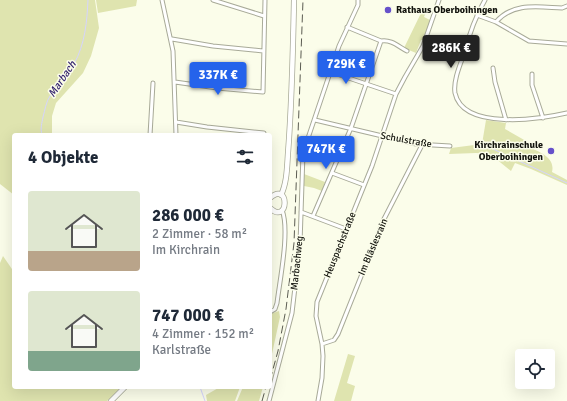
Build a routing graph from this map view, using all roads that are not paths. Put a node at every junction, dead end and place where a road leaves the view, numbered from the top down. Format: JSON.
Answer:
{"nodes":[{"id":1,"x":162,"y":0,"type":"edge"},
{"id":2,"x":213,"y":0,"type":"edge"},
{"id":3,"x":265,"y":0,"type":"edge"},
{"id":4,"x":294,"y":0,"type":"edge"},
{"id":5,"x":358,"y":0,"type":"edge"},
{"id":6,"x":439,"y":0,"type":"edge"},
{"id":7,"x":485,"y":0,"type":"edge"},
{"id":8,"x":567,"y":6,"type":"edge"},
{"id":9,"x":477,"y":15,"type":"junction"},
{"id":10,"x":264,"y":16,"type":"junction"},
{"id":11,"x":496,"y":22,"type":"junction"},
{"id":12,"x":347,"y":28,"type":"junction"},
{"id":13,"x":172,"y":39,"type":"junction"},
{"id":14,"x":381,"y":41,"type":"junction"},
{"id":15,"x":567,"y":44,"type":"edge"},
{"id":16,"x":263,"y":51,"type":"junction"},
{"id":17,"x":407,"y":51,"type":"dead end"},
{"id":18,"x":493,"y":68,"type":"dead end"},
{"id":19,"x":331,"y":72,"type":"junction"},
{"id":20,"x":532,"y":74,"type":"dead end"},
{"id":21,"x":175,"y":82,"type":"junction"},
{"id":22,"x":153,"y":84,"type":"dead end"},
{"id":23,"x":366,"y":84,"type":"junction"},
{"id":24,"x":396,"y":94,"type":"junction"},
{"id":25,"x":567,"y":113,"type":"edge"},
{"id":26,"x":543,"y":118,"type":"junction"},
{"id":27,"x":315,"y":120,"type":"junction"},
{"id":28,"x":506,"y":120,"type":"junction"},
{"id":29,"x":176,"y":122,"type":"junction"},
{"id":30,"x":351,"y":128,"type":"junction"},
{"id":31,"x":150,"y":133,"type":"edge"},
{"id":32,"x":176,"y":133,"type":"edge"},
{"id":33,"x":256,"y":133,"type":"edge"},
{"id":34,"x":382,"y":136,"type":"junction"},
{"id":35,"x":422,"y":145,"type":"junction"},
{"id":36,"x":450,"y":146,"type":"dead end"},
{"id":37,"x":332,"y":173,"type":"junction"},
{"id":38,"x":364,"y":185,"type":"junction"},
{"id":39,"x":272,"y":195,"type":"edge"},
{"id":40,"x":281,"y":196,"type":"junction"},
{"id":41,"x":272,"y":210,"type":"edge"},
{"id":42,"x":282,"y":210,"type":"junction"},
{"id":43,"x":301,"y":212,"type":"junction"},
{"id":44,"x":313,"y":216,"type":"junction"},
{"id":45,"x":346,"y":229,"type":"junction"},
{"id":46,"x":272,"y":311,"type":"edge"},
{"id":47,"x":322,"y":344,"type":"junction"},
{"id":48,"x":123,"y":389,"type":"edge"},
{"id":49,"x":111,"y":401,"type":"edge"},
{"id":50,"x":269,"y":401,"type":"edge"},
{"id":51,"x":318,"y":401,"type":"edge"}],
"edges":[{"from":1,"to":13,"type":"street"},
{"from":2,"to":10,"type":"street"},
{"from":3,"to":10,"type":"street"},
{"from":4,"to":40,"type":"main road"},
{"from":5,"to":12,"type":"street","name":"Marbachweg"},
{"from":6,"to":24,"type":"street","name":"Heuspachstraße"},
{"from":7,"to":9,"type":"street"},
{"from":8,"to":11,"type":"street"},
{"from":9,"to":11,"type":"street"},
{"from":9,"to":28,"type":"street"},
{"from":10,"to":16,"type":"street"},
{"from":11,"to":15,"type":"street"},
{"from":12,"to":14,"type":"street"},
{"from":12,"to":19,"type":"street","name":"Marbachweg"},
{"from":13,"to":16,"type":"street"},
{"from":13,"to":21,"type":"street"},
{"from":14,"to":17,"type":"street"},
{"from":14,"to":23,"type":"street"},
{"from":16,"to":21,"type":"street"},
{"from":18,"to":28,"type":"street"},
{"from":19,"to":23,"type":"street"},
{"from":19,"to":27,"type":"street","name":"Marbachweg"},
{"from":20,"to":26,"type":"street"},
{"from":21,"to":29,"type":"street"},
{"from":22,"to":31,"type":"street"},
{"from":23,"to":24,"type":"street"},
{"from":23,"to":30,"type":"street"},
{"from":24,"to":34,"type":"street","name":"Heuspachstraße"},
{"from":25,"to":26,"type":"street"},
{"from":26,"to":28,"type":"street"},
{"from":27,"to":30,"type":"street","name":"Schulstraße"},
{"from":27,"to":43,"type":"street","name":"Marbachweg"},
{"from":29,"to":32,"type":"street"},
{"from":29,"to":33,"type":"street"},
{"from":30,"to":34,"type":"street","name":"Schulstraße"},
{"from":30,"to":37,"type":"street"},
{"from":34,"to":35,"type":"street","name":"Schulstraße"},
{"from":34,"to":38,"type":"street","name":"Heuspachstraße"},
{"from":35,"to":36,"type":"street","name":"Schulstraße"},
{"from":35,"to":47,"type":"street","name":"Im Bläslesrain"},
{"from":37,"to":38,"type":"street"},
{"from":37,"to":44,"type":"street"},
{"from":38,"to":45,"type":"street","name":"Heuspachstraße"},
{"from":39,"to":40,"type":"main road"},
{"from":40,"to":42,"type":"main road"},
{"from":41,"to":42,"type":"main road"},
{"from":42,"to":46,"type":"street"},
{"from":43,"to":44,"type":"street"},
{"from":43,"to":50,"type":"street","name":"Marbachweg"},
{"from":44,"to":45,"type":"street"},
{"from":45,"to":47,"type":"street","name":"Heuspachstraße"},
{"from":47,"to":51,"type":"street","name":"Heuspachstraße"},
{"from":48,"to":49,"type":"main road"}]}
